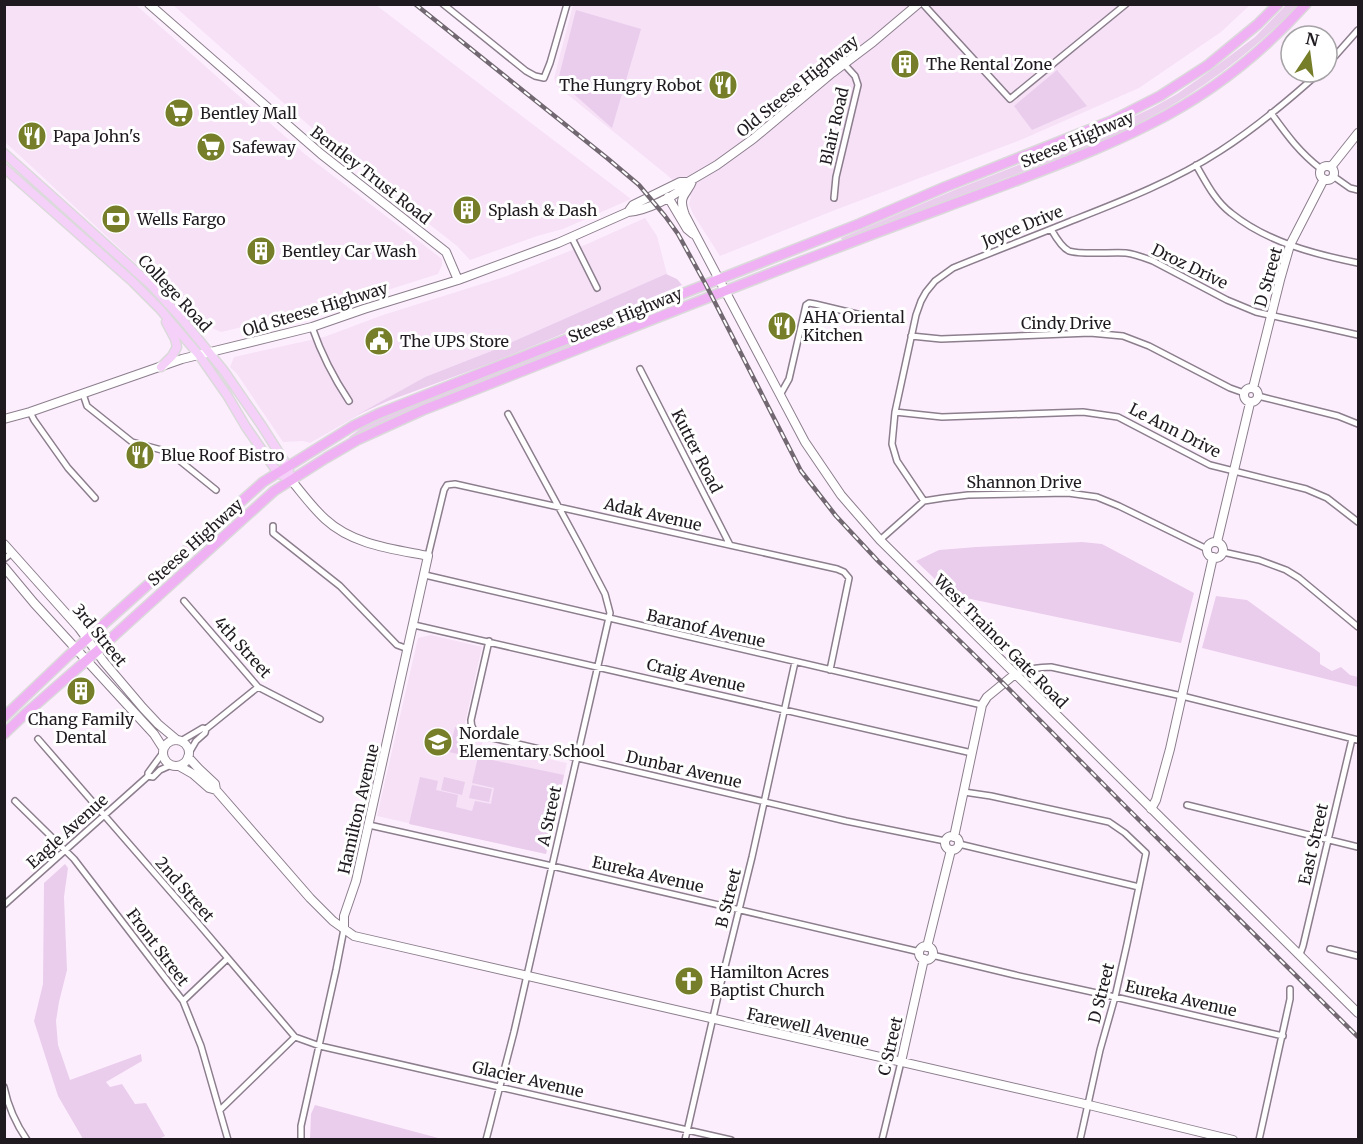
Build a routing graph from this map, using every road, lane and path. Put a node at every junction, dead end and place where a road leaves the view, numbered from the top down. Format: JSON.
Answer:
{"nodes":[{"id":1,"x":149,"y":4,"type":"edge"},
{"id":2,"x":443,"y":4,"type":"edge"},
{"id":3,"x":567,"y":4,"type":"edge"},
{"id":4,"x":918,"y":4,"type":"edge"},
{"id":5,"x":923,"y":4,"type":"edge"},
{"id":6,"x":1126,"y":4,"type":"edge"},
{"id":7,"x":1278,"y":4,"type":"edge"},
{"id":8,"x":1306,"y":4,"type":"edge"},
{"id":9,"x":1359,"y":30,"type":"edge"},
{"id":10,"x":1339,"y":52,"type":"edge"},
{"id":11,"x":844,"y":64,"type":"junction"},
{"id":12,"x":1306,"y":84,"type":"edge"},
{"id":13,"x":1271,"y":113,"type":"junction"},
{"id":14,"x":1359,"y":133,"type":"edge"},
{"id":15,"x":4,"y":153,"type":"edge"},
{"id":16,"x":1196,"y":165,"type":"junction"},
{"id":17,"x":1331,"y":167,"type":"junction"},
{"id":18,"x":4,"y":168,"type":"edge"},
{"id":19,"x":1322,"y":169,"type":"junction"},
{"id":20,"x":1333,"y":176,"type":"junction"},
{"id":21,"x":1324,"y":179,"type":"junction"},
{"id":22,"x":687,"y":181,"type":"junction"},
{"id":23,"x":1359,"y":189,"type":"edge"},
{"id":24,"x":668,"y":197,"type":"junction"},
{"id":25,"x":834,"y":198,"type":"dead end"},
{"id":26,"x":628,"y":212,"type":"junction"},
{"id":27,"x":1051,"y":229,"type":"junction"},
{"id":28,"x":694,"y":235,"type":"junction"},
{"id":29,"x":572,"y":238,"type":"junction"},
{"id":30,"x":1290,"y":245,"type":"junction"},
{"id":31,"x":1359,"y":263,"type":"edge"},
{"id":32,"x":458,"y":280,"type":"junction"},
{"id":33,"x":718,"y":280,"type":"junction"},
{"id":34,"x":597,"y":288,"type":"dead end"},
{"id":35,"x":724,"y":291,"type":"junction"},
{"id":36,"x":159,"y":308,"type":"junction"},
{"id":37,"x":861,"y":315,"type":"dead end"},
{"id":38,"x":1270,"y":316,"type":"junction"},
{"id":39,"x":312,"y":327,"type":"junction"},
{"id":40,"x":1359,"y":335,"type":"edge"},
{"id":41,"x":911,"y":336,"type":"junction"},
{"id":42,"x":209,"y":352,"type":"junction"},
{"id":43,"x":199,"y":355,"type":"junction"},
{"id":44,"x":161,"y":367,"type":"junction"},
{"id":45,"x":640,"y":369,"type":"dead end"},
{"id":46,"x":1252,"y":388,"type":"junction"},
{"id":47,"x":1244,"y":393,"type":"junction"},
{"id":48,"x":83,"y":394,"type":"junction"},
{"id":49,"x":780,"y":395,"type":"junction"},
{"id":50,"x":1258,"y":396,"type":"junction"},
{"id":51,"x":349,"y":401,"type":"dead end"},
{"id":52,"x":1250,"y":403,"type":"junction"},
{"id":53,"x":30,"y":412,"type":"junction"},
{"id":54,"x":895,"y":412,"type":"junction"},
{"id":55,"x":508,"y":414,"type":"dead end"},
{"id":56,"x":4,"y":419,"type":"edge"},
{"id":57,"x":1359,"y":424,"type":"edge"},
{"id":58,"x":288,"y":467,"type":"junction"},
{"id":59,"x":1233,"y":472,"type":"junction"},
{"id":60,"x":278,"y":473,"type":"junction"},
{"id":61,"x":291,"y":480,"type":"junction"},
{"id":62,"x":447,"y":485,"type":"joint"},
{"id":63,"x":216,"y":490,"type":"dead end"},
{"id":64,"x":95,"y":498,"type":"dead end"},
{"id":65,"x":924,"y":501,"type":"junction"},
{"id":66,"x":558,"y":507,"type":"junction"},
{"id":67,"x":1359,"y":522,"type":"edge"},
{"id":68,"x":273,"y":526,"type":"dead end"},
{"id":69,"x":880,"y":540,"type":"junction"},
{"id":70,"x":1217,"y":542,"type":"junction"},
{"id":71,"x":4,"y":544,"type":"edge"},
{"id":72,"x":730,"y":545,"type":"junction"},
{"id":73,"x":1208,"y":549,"type":"junction"},
{"id":74,"x":1222,"y":552,"type":"junction"},
{"id":75,"x":12,"y":553,"type":"junction"},
{"id":76,"x":429,"y":556,"type":"junction"},
{"id":77,"x":1213,"y":557,"type":"junction"},
{"id":78,"x":4,"y":559,"type":"edge"},
{"id":79,"x":4,"y":567,"type":"edge"},
{"id":80,"x":424,"y":575,"type":"junction"},
{"id":81,"x":184,"y":601,"type":"dead end"},
{"id":82,"x":609,"y":620,"type":"junction"},
{"id":83,"x":414,"y":625,"type":"junction"},
{"id":84,"x":1359,"y":627,"type":"edge"},
{"id":85,"x":87,"y":639,"type":"junction"},
{"id":86,"x":489,"y":641,"type":"junction"},
{"id":87,"x":77,"y":649,"type":"junction"},
{"id":88,"x":408,"y":649,"type":"junction"},
{"id":89,"x":96,"y":652,"type":"junction"},
{"id":90,"x":87,"y":660,"type":"junction"},
{"id":91,"x":795,"y":662,"type":"junction"},
{"id":92,"x":598,"y":667,"type":"junction"},
{"id":93,"x":830,"y":670,"type":"junction"},
{"id":94,"x":1015,"y":675,"type":"junction"},
{"id":95,"x":258,"y":687,"type":"junction"},
{"id":96,"x":1182,"y":696,"type":"junction"},
{"id":97,"x":982,"y":705,"type":"junction"},
{"id":98,"x":784,"y":709,"type":"junction"},
{"id":99,"x":4,"y":717,"type":"edge"},
{"id":100,"x":320,"y":719,"type":"dead end"},
{"id":101,"x":206,"y":729,"type":"junction"},
{"id":102,"x":4,"y":734,"type":"edge"},
{"id":103,"x":38,"y":739,"type":"dead end"},
{"id":104,"x":179,"y":740,"type":"junction"},
{"id":105,"x":1355,"y":740,"type":"edge"},
{"id":106,"x":163,"y":751,"type":"junction"},
{"id":107,"x":972,"y":753,"type":"junction"},
{"id":108,"x":189,"y":755,"type":"junction"},
{"id":109,"x":576,"y":757,"type":"junction"},
{"id":110,"x":175,"y":766,"type":"junction"},
{"id":111,"x":148,"y":776,"type":"junction"},
{"id":112,"x":216,"y":790,"type":"junction"},
{"id":113,"x":963,"y":792,"type":"junction"},
{"id":114,"x":15,"y":801,"type":"dead end"},
{"id":115,"x":763,"y":802,"type":"junction"},
{"id":116,"x":1187,"y":805,"type":"dead end"},
{"id":117,"x":1151,"y":809,"type":"junction"},
{"id":118,"x":104,"y":816,"type":"junction"},
{"id":119,"x":369,"y":825,"type":"junction"},
{"id":120,"x":954,"y":837,"type":"junction"},
{"id":121,"x":1328,"y":840,"type":"junction"},
{"id":122,"x":945,"y":841,"type":"junction"},
{"id":123,"x":959,"y":844,"type":"junction"},
{"id":124,"x":1359,"y":847,"type":"edge"},
{"id":125,"x":951,"y":850,"type":"junction"},
{"id":126,"x":64,"y":851,"type":"junction"},
{"id":127,"x":552,"y":866,"type":"junction"},
{"id":128,"x":1139,"y":887,"type":"junction"},
{"id":129,"x":4,"y":905,"type":"edge"},
{"id":130,"x":739,"y":909,"type":"junction"},
{"id":131,"x":344,"y":929,"type":"junction"},
{"id":132,"x":1330,"y":949,"type":"dead end"},
{"id":133,"x":1300,"y":954,"type":"junction"},
{"id":134,"x":925,"y":956,"type":"junction"},
{"id":135,"x":1359,"y":956,"type":"edge"},
{"id":136,"x":227,"y":959,"type":"junction"},
{"id":137,"x":526,"y":976,"type":"junction"},
{"id":138,"x":1290,"y":988,"type":"dead end"},
{"id":139,"x":1115,"y":996,"type":"junction"},
{"id":140,"x":183,"y":1001,"type":"junction"},
{"id":141,"x":1359,"y":1013,"type":"edge"},
{"id":142,"x":712,"y":1019,"type":"junction"},
{"id":143,"x":1283,"y":1036,"type":"junction"},
{"id":144,"x":295,"y":1037,"type":"junction"},
{"id":145,"x":320,"y":1046,"type":"junction"},
{"id":146,"x":901,"y":1062,"type":"junction"},
{"id":147,"x":500,"y":1086,"type":"junction"},
{"id":148,"x":4,"y":1088,"type":"edge"},
{"id":149,"x":1089,"y":1105,"type":"junction"},
{"id":150,"x":220,"y":1110,"type":"junction"},
{"id":151,"x":687,"y":1130,"type":"junction"},
{"id":152,"x":27,"y":1140,"type":"edge"},
{"id":153,"x":228,"y":1140,"type":"edge"},
{"id":154,"x":301,"y":1140,"type":"edge"},
{"id":155,"x":486,"y":1140,"type":"edge"},
{"id":156,"x":685,"y":1140,"type":"edge"},
{"id":157,"x":731,"y":1140,"type":"edge"},
{"id":158,"x":882,"y":1140,"type":"edge"},
{"id":159,"x":1080,"y":1140,"type":"edge"},
{"id":160,"x":1233,"y":1140,"type":"edge"},
{"id":161,"x":1259,"y":1140,"type":"edge"}],
"edges":[{"from":1,"to":32,"type":"street","name":"Bentley Trust Road"},
{"from":2,"to":3,"type":"street"},
{"from":4,"to":11,"type":"street","name":"Old Steese Highway"},
{"from":5,"to":6,"type":"street"},
{"from":7,"to":33,"type":"highway","name":"Steese Highway"},
{"from":8,"to":35,"type":"highway","name":"Steese Highway"},
{"from":9,"to":10,"type":"street"},
{"from":11,"to":22,"type":"street","name":"Old Steese Highway"},
{"from":11,"to":25,"type":"street","name":"Blair Road"},
{"from":12,"to":13,"type":"street","name":"Joyce Drive"},
{"from":13,"to":16,"type":"street","name":"Joyce Drive"},
{"from":13,"to":19,"type":"street"},
{"from":14,"to":17,"type":"street"},
{"from":15,"to":42,"type":"main road","name":"College Road"},
{"from":16,"to":27,"type":"street","name":"Joyce Drive"},
{"from":16,"to":30,"type":"street"},
{"from":17,"to":19,"type":"street"},
{"from":17,"to":20,"type":"street"},
{"from":18,"to":36,"type":"main road","name":"College Road"},
{"from":19,"to":21,"type":"street"},
{"from":20,"to":21,"type":"street"},
{"from":20,"to":23,"type":"street"},
{"from":21,"to":30,"type":"street","name":"D Street"},
{"from":22,"to":24,"type":"street"},
{"from":22,"to":26,"type":"street","name":"Old Steese Highway"},
{"from":22,"to":28,"type":"street","name":"West Trainor Gate Road"},
{"from":24,"to":26,"type":"street","name":"Old Steese Highway"},
{"from":24,"to":28,"type":"street","name":"West Trainor Gate Road"},
{"from":26,"to":29,"type":"street","name":"Old Steese Highway"},
{"from":27,"to":38,"type":"street","name":"Droz Drive"},
{"from":27,"to":41,"type":"street","name":"Joyce Drive"},
{"from":28,"to":33,"type":"street","name":"West Trainor Gate Road"},
{"from":29,"to":32,"type":"street","name":"Old Steese Highway"},
{"from":29,"to":34,"type":"street"},
{"from":30,"to":31,"type":"street"},
{"from":30,"to":38,"type":"street","name":"D Street"},
{"from":32,"to":39,"type":"street","name":"Old Steese Highway"},
{"from":33,"to":35,"type":"street","name":"West Trainor Gate Road"},
{"from":33,"to":58,"type":"highway","name":"Steese Highway"},
{"from":35,"to":49,"type":"street","name":"West Trainor Gate Road"},
{"from":35,"to":61,"type":"highway","name":"Steese Highway"},
{"from":36,"to":43,"type":"main road","name":"College Road"},
{"from":36,"to":44,"type":"main road"},
{"from":37,"to":49,"type":"street"},
{"from":38,"to":40,"type":"street","name":"Droz Drive"},
{"from":38,"to":46,"type":"street","name":"D Street"},
{"from":39,"to":42,"type":"street","name":"Old Steese Highway"},
{"from":39,"to":51,"type":"street"},
{"from":41,"to":47,"type":"street","name":"Cindy Drive"},
{"from":41,"to":54,"type":"street","name":"Joyce Drive"},
{"from":42,"to":43,"type":"street","name":"Old Steese Highway"},
{"from":42,"to":58,"type":"main road","name":"College Road"},
{"from":43,"to":44,"type":"street","name":"Old Steese Highway"},
{"from":43,"to":60,"type":"main road","name":"College Road"},
{"from":44,"to":48,"type":"street","name":"Old Steese Highway"},
{"from":45,"to":72,"type":"street","name":"Kutter Road"},
{"from":46,"to":47,"type":"street"},
{"from":46,"to":50,"type":"street"},
{"from":47,"to":52,"type":"street"},
{"from":48,"to":53,"type":"street","name":"Old Steese Highway"},
{"from":48,"to":63,"type":"street"},
{"from":49,"to":69,"type":"street","name":"West Trainor Gate Road"},
{"from":50,"to":52,"type":"street"},
{"from":50,"to":57,"type":"street"},
{"from":52,"to":59,"type":"street"},
{"from":53,"to":56,"type":"street","name":"Old Steese Highway"},
{"from":53,"to":64,"type":"street"},
{"from":54,"to":59,"type":"street","name":"Le Ann Drive"},
{"from":54,"to":65,"type":"street","name":"Joyce Drive"},
{"from":55,"to":66,"type":"street","name":"A Street"},
{"from":58,"to":60,"type":"highway","name":"Steese Highway"},
{"from":58,"to":61,"type":"main road","name":"College Road"},
{"from":59,"to":67,"type":"street","name":"Le Ann Drive"},
{"from":59,"to":70,"type":"street"},
{"from":60,"to":61,"type":"main road","name":"College Road"},
{"from":60,"to":85,"type":"highway","name":"Steese Highway"},
{"from":61,"to":76,"type":"street","name":"College Road"},
{"from":61,"to":89,"type":"highway","name":"Steese Highway"},
{"from":62,"to":66,"type":"street","name":"Adak Avenue"},
{"from":62,"to":76,"type":"street","name":"Hamilton Avenue"},
{"from":65,"to":69,"type":"street"},
{"from":65,"to":73,"type":"street","name":"Shannon Drive"},
{"from":66,"to":72,"type":"street","name":"Adak Avenue"},
{"from":66,"to":82,"type":"street","name":"A Street"},
{"from":68,"to":88,"type":"street"},
{"from":69,"to":94,"type":"street","name":"West Trainor Gate Road"},
{"from":70,"to":73,"type":"street"},
{"from":70,"to":74,"type":"street"},
{"from":71,"to":75,"type":"street","name":"3rd Street"},
{"from":72,"to":93,"type":"street","name":"Adak Avenue"},
{"from":73,"to":77,"type":"street"},
{"from":74,"to":77,"type":"street"},
{"from":74,"to":84,"type":"street"},
{"from":75,"to":78,"type":"street"},
{"from":75,"to":85,"type":"street","name":"3rd Street"},
{"from":76,"to":80,"type":"street","name":"Hamilton Avenue"},
{"from":77,"to":96,"type":"street"},
{"from":79,"to":87,"type":"street","name":"3rd Street"},
{"from":80,"to":82,"type":"street","name":"Baranof Avenue"},
{"from":80,"to":83,"type":"street","name":"Hamilton Avenue"},
{"from":81,"to":95,"type":"street","name":"4th Street"},
{"from":82,"to":91,"type":"street","name":"Baranof Avenue"},
{"from":82,"to":92,"type":"street","name":"A Street"},
{"from":83,"to":86,"type":"street","name":"Craig Avenue"},
{"from":83,"to":88,"type":"street","name":"Hamilton Avenue"},
{"from":85,"to":87,"type":"highway","name":"Steese Highway"},
{"from":85,"to":89,"type":"street","name":"3rd Street"},
{"from":86,"to":92,"type":"street","name":"Craig Avenue"},
{"from":86,"to":109,"type":"street","name":"Dunbar Avenue"},
{"from":87,"to":90,"type":"street","name":"3rd Street"},
{"from":87,"to":99,"type":"highway","name":"Steese Highway"},
{"from":88,"to":119,"type":"street","name":"Hamilton Avenue"},
{"from":89,"to":90,"type":"highway","name":"Steese Highway"},
{"from":89,"to":104,"type":"street","name":"3rd Street"},
{"from":90,"to":102,"type":"highway","name":"Steese Highway"},
{"from":90,"to":106,"type":"street","name":"3rd Street"},
{"from":91,"to":93,"type":"street","name":"Baranof Avenue"},
{"from":91,"to":98,"type":"street","name":"B Street"},
{"from":92,"to":98,"type":"street","name":"Craig Avenue"},
{"from":92,"to":109,"type":"street","name":"A Street"},
{"from":93,"to":97,"type":"street","name":"Baranof Avenue"},
{"from":94,"to":96,"type":"street"},
{"from":94,"to":97,"type":"street"},
{"from":94,"to":117,"type":"street","name":"West Trainor Gate Road"},
{"from":95,"to":100,"type":"street","name":"4th Street"},
{"from":95,"to":101,"type":"street"},
{"from":96,"to":105,"type":"street"},
{"from":96,"to":117,"type":"street"},
{"from":97,"to":107,"type":"street"},
{"from":98,"to":107,"type":"street","name":"Craig Avenue"},
{"from":98,"to":115,"type":"street","name":"B Street"},
{"from":101,"to":104,"type":"street"},
{"from":101,"to":108,"type":"street"},
{"from":103,"to":118,"type":"street","name":"2nd Street"},
{"from":104,"to":106,"type":"street"},
{"from":104,"to":108,"type":"street"},
{"from":105,"to":121,"type":"street","name":"East Street"},
{"from":106,"to":110,"type":"street"},
{"from":106,"to":111,"type":"street","name":"Eagle Avenue"},
{"from":107,"to":113,"type":"street"},
{"from":108,"to":110,"type":"street"},
{"from":108,"to":112,"type":"street"},
{"from":109,"to":115,"type":"street","name":"Dunbar Avenue"},
{"from":109,"to":127,"type":"street","name":"A Street"},
{"from":110,"to":111,"type":"street","name":"Eagle Avenue"},
{"from":110,"to":112,"type":"street"},
{"from":111,"to":118,"type":"street","name":"Eagle Avenue"},
{"from":112,"to":131,"type":"street"},
{"from":113,"to":120,"type":"street"},
{"from":113,"to":128,"type":"street","name":"D Street"},
{"from":114,"to":126,"type":"street","name":"Front Street"},
{"from":115,"to":122,"type":"street","name":"Dunbar Avenue"},
{"from":115,"to":130,"type":"street","name":"B Street"},
{"from":116,"to":121,"type":"street"},
{"from":117,"to":133,"type":"street","name":"West Trainor Gate Road"},
{"from":118,"to":126,"type":"street","name":"Eagle Avenue"},
{"from":118,"to":136,"type":"street","name":"2nd Street"},
{"from":119,"to":127,"type":"street","name":"Eureka Avenue"},
{"from":119,"to":131,"type":"street","name":"Hamilton Avenue"},
{"from":120,"to":122,"type":"street"},
{"from":120,"to":123,"type":"street"},
{"from":121,"to":124,"type":"street"},
{"from":121,"to":133,"type":"street","name":"East Street"},
{"from":122,"to":125,"type":"street"},
{"from":123,"to":125,"type":"street"},
{"from":123,"to":128,"type":"street"},
{"from":125,"to":134,"type":"street"},
{"from":126,"to":129,"type":"street","name":"Eagle Avenue"},
{"from":126,"to":140,"type":"street","name":"Front Street"},
{"from":127,"to":130,"type":"street","name":"Eureka Avenue"},
{"from":127,"to":137,"type":"street","name":"A Street"},
{"from":128,"to":139,"type":"street","name":"D Street"},
{"from":130,"to":134,"type":"street","name":"Eureka Avenue"},
{"from":130,"to":142,"type":"street","name":"B Street"},
{"from":131,"to":137,"type":"street","name":"Farewell Avenue"},
{"from":131,"to":145,"type":"street","name":"Hamilton Avenue"},
{"from":132,"to":135,"type":"street"},
{"from":133,"to":141,"type":"street","name":"West Trainor Gate Road"},
{"from":134,"to":139,"type":"street","name":"Eureka Avenue"},
{"from":134,"to":146,"type":"street","name":"C Street"},
{"from":136,"to":140,"type":"street"},
{"from":136,"to":144,"type":"street","name":"2nd Street"},
{"from":137,"to":142,"type":"street","name":"Farewell Avenue"},
{"from":137,"to":147,"type":"street","name":"A Street"},
{"from":138,"to":143,"type":"street"},
{"from":139,"to":143,"type":"street","name":"Eureka Avenue"},
{"from":139,"to":149,"type":"street","name":"D Street"},
{"from":140,"to":150,"type":"street","name":"Front Street"},
{"from":142,"to":146,"type":"street","name":"Farewell Avenue"},
{"from":142,"to":151,"type":"street","name":"B Street"},
{"from":143,"to":161,"type":"street"},
{"from":144,"to":145,"type":"street","name":"2nd Street"},
{"from":144,"to":150,"type":"street"},
{"from":145,"to":147,"type":"street","name":"Glacier Avenue"},
{"from":145,"to":154,"type":"street","name":"Hamilton Avenue"},
{"from":146,"to":149,"type":"street","name":"Farewell Avenue"},
{"from":146,"to":158,"type":"street","name":"C Street"},
{"from":147,"to":151,"type":"street","name":"Glacier Avenue"},
{"from":147,"to":155,"type":"street","name":"A Street"},
{"from":148,"to":152,"type":"street"},
{"from":149,"to":159,"type":"street","name":"D Street"},
{"from":149,"to":160,"type":"street","name":"Farewell Avenue"},
{"from":150,"to":153,"type":"street","name":"Front Street"},
{"from":151,"to":156,"type":"street","name":"B Street"},
{"from":151,"to":157,"type":"street","name":"Glacier Avenue"}]}
